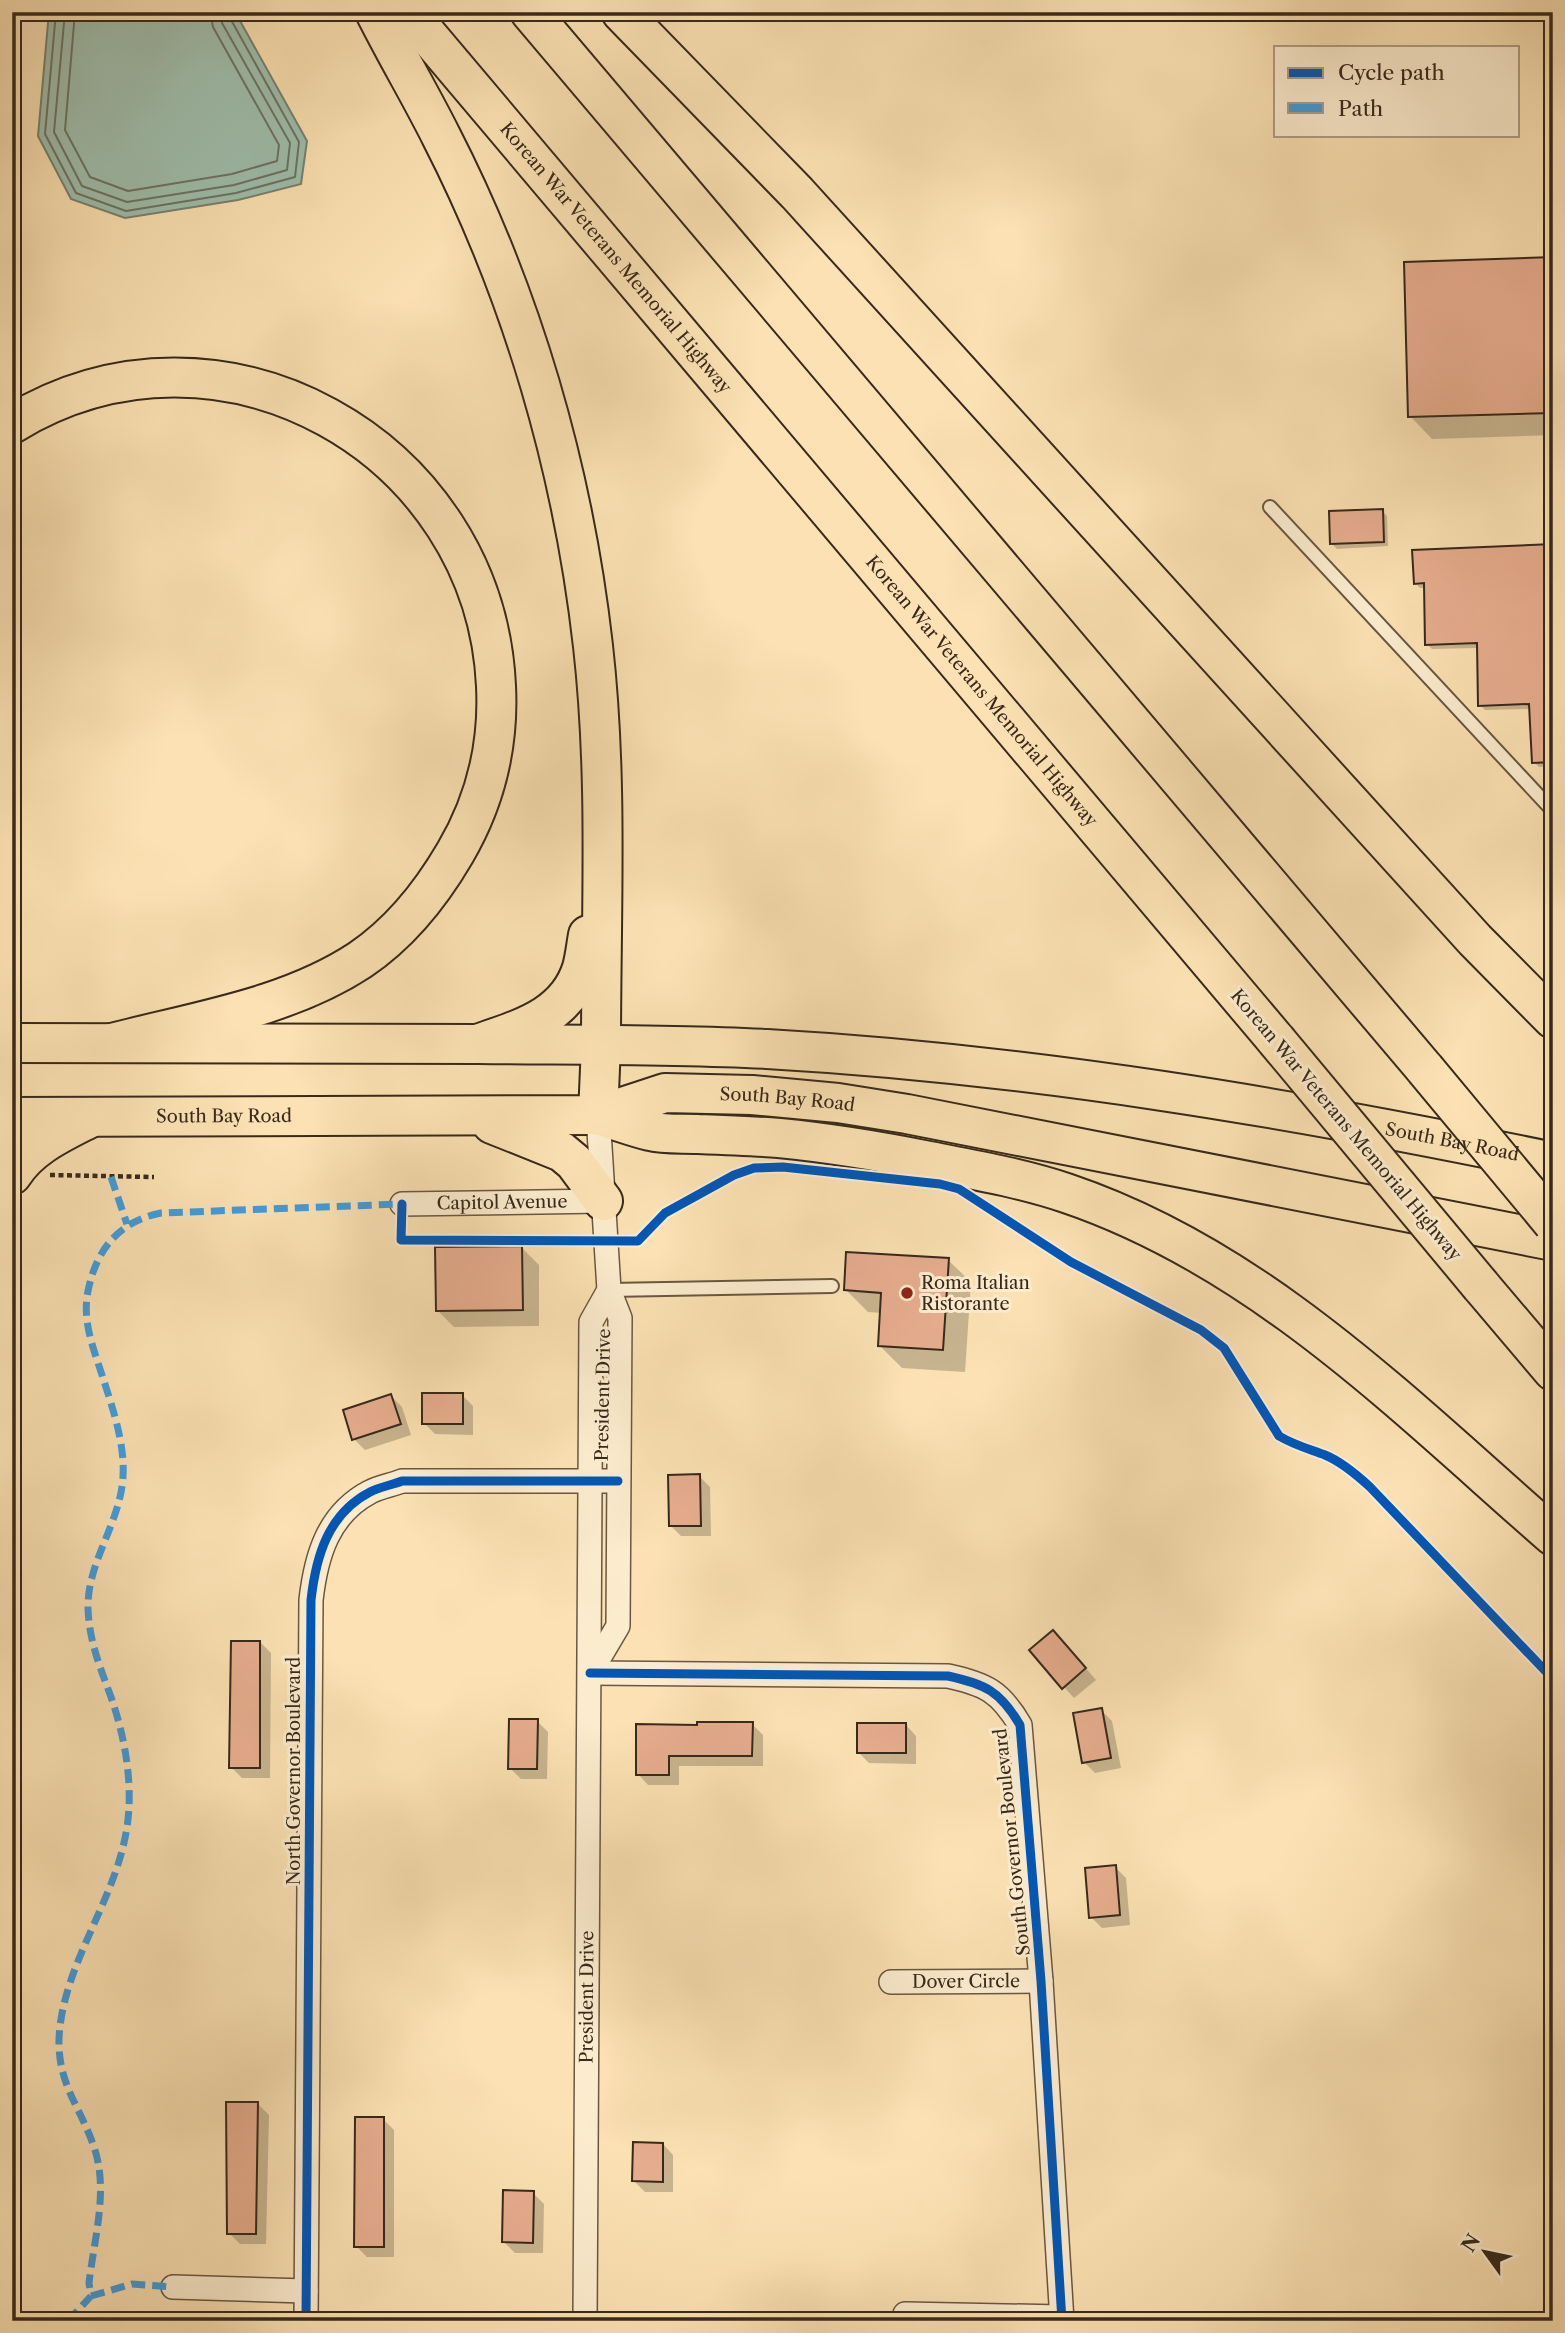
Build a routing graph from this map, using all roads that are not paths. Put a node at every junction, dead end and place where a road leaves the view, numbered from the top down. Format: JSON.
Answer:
{"nodes":[{"id":1,"x":375,"y":12,"type":"edge"},
{"id":2,"x":408,"y":12,"type":"edge"},
{"id":3,"x":530,"y":12,"type":"edge"},
{"id":4,"x":621,"y":12,"type":"edge"},
{"id":5,"x":12,"y":424,"type":"edge"},
{"id":6,"x":1270,"y":507,"type":"dead end"},
{"id":7,"x":1553,"y":811,"type":"edge"},
{"id":8,"x":601,"y":872,"type":"junction"},
{"id":9,"x":1553,"y":1019,"type":"edge"},
{"id":10,"x":113,"y":1042,"type":"junction"},
{"id":11,"x":12,"y":1044,"type":"edge"},
{"id":12,"x":477,"y":1044,"type":"junction"},
{"id":13,"x":601,"y":1045,"type":"junction"},
{"id":14,"x":467,"y":1115,"type":"junction"},
{"id":15,"x":598,"y":1115,"type":"junction"},
{"id":16,"x":12,"y":1117,"type":"edge"},
{"id":17,"x":92,"y":1117,"type":"junction"},
{"id":18,"x":1553,"y":1162,"type":"edge"},
{"id":19,"x":15,"y":1170,"type":"edge"},
{"id":20,"x":603,"y":1200,"type":"junction"},
{"id":21,"x":402,"y":1205,"type":"dead end"},
{"id":22,"x":1553,"y":1223,"type":"edge"},
{"id":23,"x":1553,"y":1241,"type":"edge"},
{"id":24,"x":832,"y":1286,"type":"dead end"},
{"id":25,"x":609,"y":1290,"type":"junction"},
{"id":26,"x":1553,"y":1371,"type":"edge"},
{"id":27,"x":592,"y":1481,"type":"junction"},
{"id":28,"x":618,"y":1481,"type":"junction"},
{"id":29,"x":1553,"y":1536,"type":"edge"},
{"id":30,"x":590,"y":1673,"type":"junction"},
{"id":31,"x":1041,"y":1981,"type":"junction"},
{"id":32,"x":891,"y":1982,"type":"dead end"},
{"id":33,"x":173,"y":2287,"type":"dead end"},
{"id":34,"x":306,"y":2291,"type":"junction"},
{"id":35,"x":905,"y":2314,"type":"dead end"},
{"id":36,"x":1062,"y":2319,"type":"edge"},
{"id":37,"x":306,"y":2321,"type":"edge"},
{"id":38,"x":585,"y":2321,"type":"edge"}],
"edges":[{"from":1,"to":8,"type":"highway"},
{"from":2,"to":26,"type":"highway","name":"Korean War Veterans Memorial Highway","bridge":true},
{"from":3,"to":22,"type":"highway","bridge":true},
{"from":4,"to":9,"type":"highway"},
{"from":5,"to":10,"type":"highway"},
{"from":6,"to":7,"type":"lane"},
{"from":8,"to":12,"type":"highway"},
{"from":8,"to":13,"type":"highway"},
{"from":10,"to":11,"type":"highway","name":"South Bay Road"},
{"from":10,"to":12,"type":"highway","name":"South Bay Road"},
{"from":12,"to":13,"type":"highway","name":"South Bay Road"},
{"from":13,"to":15,"type":"highway"},
{"from":13,"to":18,"type":"highway","name":"South Bay Road"},
{"from":14,"to":15,"type":"highway","name":"South Bay Road"},
{"from":14,"to":17,"type":"highway","name":"South Bay Road"},
{"from":14,"to":20,"type":"highway"},
{"from":15,"to":20,"type":"street","name":"President Drive"},
{"from":15,"to":23,"type":"highway","name":"South Bay Road"},
{"from":15,"to":29,"type":"highway"},
{"from":16,"to":17,"type":"highway","name":"South Bay Road"},
{"from":17,"to":19,"type":"highway"},
{"from":20,"to":21,"type":"street","name":"Capitol Avenue"},
{"from":20,"to":25,"type":"street","name":"President Drive"},
{"from":24,"to":25,"type":"lane"},
{"from":25,"to":27,"type":"street","name":"President Drive"},
{"from":25,"to":28,"type":"street","name":"President Drive"},
{"from":27,"to":28,"type":"street","name":"North Governor Boulevard"},
{"from":27,"to":30,"type":"street","name":"President Drive"},
{"from":27,"to":34,"type":"street","name":"North Governor Boulevard"},
{"from":28,"to":30,"type":"street","name":"President Drive"},
{"from":30,"to":31,"type":"street","name":"South Governor Boulevard"},
{"from":30,"to":38,"type":"street","name":"President Drive"},
{"from":31,"to":32,"type":"street","name":"Dover Circle"},
{"from":31,"to":36,"type":"street","name":"South Governor Boulevard"},
{"from":33,"to":34,"type":"street"},
{"from":34,"to":37,"type":"street","name":"North Governor Boulevard"},
{"from":35,"to":36,"type":"street"}]}
